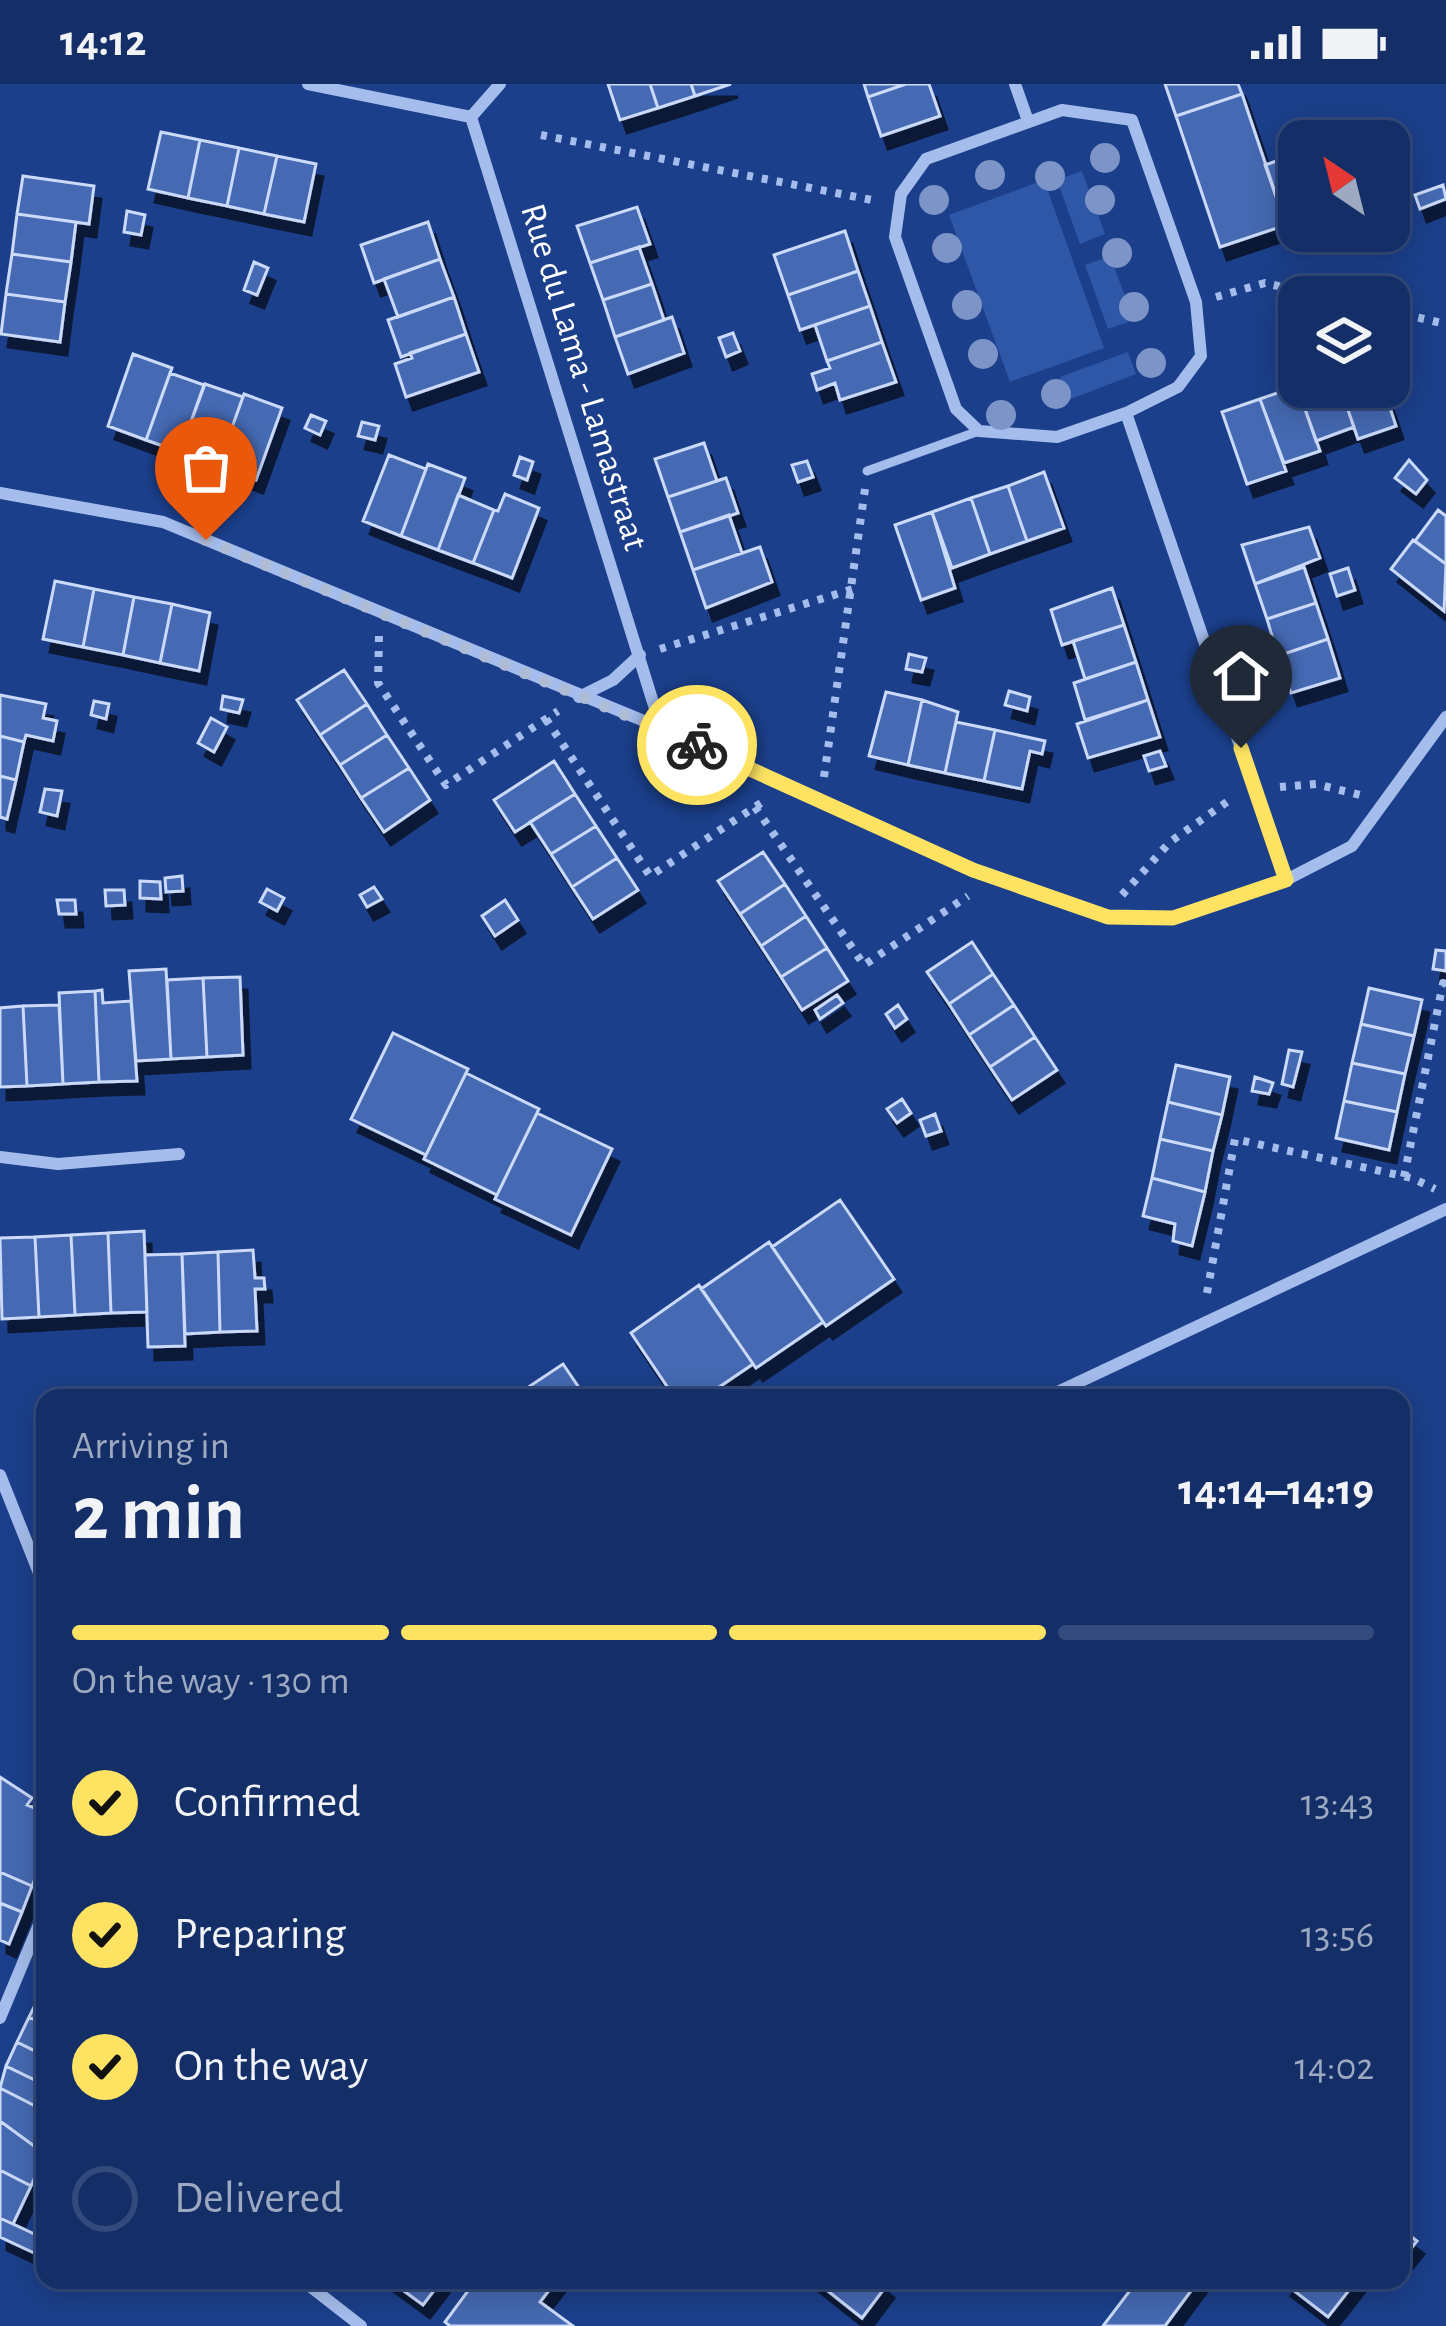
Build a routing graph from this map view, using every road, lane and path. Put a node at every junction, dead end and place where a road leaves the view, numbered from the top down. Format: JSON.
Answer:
{"nodes":[{"id":1,"x":308,"y":84,"type":"edge"},
{"id":2,"x":500,"y":84,"type":"edge"},
{"id":3,"x":1015,"y":84,"type":"edge"},
{"id":4,"x":471,"y":117,"type":"junction"},
{"id":5,"x":1028,"y":121,"type":"junction"},
{"id":6,"x":541,"y":135,"type":"dead end"},
{"id":7,"x":901,"y":194,"type":"junction"},
{"id":8,"x":1278,"y":287,"type":"edge"},
{"id":9,"x":1196,"y":302,"type":"junction"},
{"id":10,"x":1410,"y":316,"type":"edge"},
{"id":11,"x":1446,"y":324,"type":"edge"},
{"id":12,"x":1126,"y":413,"type":"junction"},
{"id":13,"x":979,"y":430,"type":"junction"},
{"id":14,"x":867,"y":471,"type":"joint"},
{"id":15,"x":0,"y":493,"type":"edge"},
{"id":16,"x":854,"y":589,"type":"junction"},
{"id":17,"x":379,"y":613,"type":"junction"},
{"id":18,"x":640,"y":655,"type":"junction"},
{"id":19,"x":579,"y":697,"type":"junction"},
{"id":20,"x":1446,"y":717,"type":"edge"},
{"id":21,"x":546,"y":719,"type":"junction"},
{"id":22,"x":662,"y":728,"type":"junction"},
{"id":23,"x":785,"y":787,"type":"junction"},
{"id":24,"x":1256,"y":790,"type":"junction"},
{"id":25,"x":1385,"y":800,"type":"junction"},
{"id":26,"x":820,"y":802,"type":"junction"},
{"id":27,"x":755,"y":806,"type":"junction"},
{"id":28,"x":994,"y":878,"type":"junction"},
{"id":29,"x":1286,"y":880,"type":"junction"},
{"id":30,"x":1108,"y":917,"type":"junction"},
{"id":31,"x":1446,"y":984,"type":"edge"},
{"id":32,"x":179,"y":1154,"type":"dead end"},
{"id":33,"x":0,"y":1156,"type":"edge"},
{"id":34,"x":1404,"y":1177,"type":"junction"},
{"id":35,"x":1446,"y":1193,"type":"edge"},
{"id":36,"x":1446,"y":1209,"type":"edge"},
{"id":37,"x":1201,"y":1324,"type":"junction"},
{"id":38,"x":1064,"y":1389,"type":"edge"},
{"id":39,"x":0,"y":1475,"type":"edge"},
{"id":40,"x":36,"y":1565,"type":"edge"},
{"id":41,"x":36,"y":1932,"type":"edge"},
{"id":42,"x":0,"y":2018,"type":"edge"},
{"id":43,"x":314,"y":2289,"type":"edge"},
{"id":44,"x":361,"y":2326,"type":"edge"}],
"edges":[{"from":1,"to":4,"type":"street"},
{"from":2,"to":4,"type":"street"},
{"from":3,"to":5,"type":"street"},
{"from":4,"to":18,"type":"street","name":"Rue du Lama - Lamastraat"},
{"from":5,"to":7,"type":"street"},
{"from":5,"to":9,"type":"street"},
{"from":6,"to":7,"type":"path"},
{"from":7,"to":13,"type":"street"},
{"from":8,"to":9,"type":"path"},
{"from":9,"to":12,"type":"street"},
{"from":10,"to":11,"type":"path"},
{"from":12,"to":13,"type":"street"},
{"from":12,"to":24,"type":"street"},
{"from":13,"to":14,"type":"lane"},
{"from":14,"to":16,"type":"path"},
{"from":15,"to":17,"type":"street"},
{"from":16,"to":18,"type":"path"},
{"from":16,"to":26,"type":"path"},
{"from":17,"to":19,"type":"street"},
{"from":17,"to":21,"type":"path"},
{"from":18,"to":19,"type":"street"},
{"from":18,"to":22,"type":"street","name":"Rue du Lama - Lamastraat"},
{"from":19,"to":21,"type":"path"},
{"from":19,"to":22,"type":"street"},
{"from":20,"to":25,"type":"street"},
{"from":21,"to":27,"type":"path"},
{"from":22,"to":23,"type":"street"},
{"from":23,"to":26,"type":"street"},
{"from":23,"to":27,"type":"path"},
{"from":24,"to":25,"type":"path"},
{"from":24,"to":29,"type":"street"},
{"from":24,"to":30,"type":"path"},
{"from":25,"to":29,"type":"street"},
{"from":26,"to":28,"type":"street"},
{"from":27,"to":28,"type":"path"},
{"from":28,"to":30,"type":"street"},
{"from":29,"to":30,"type":"street"},
{"from":31,"to":34,"type":"path"},
{"from":32,"to":33,"type":"street"},
{"from":34,"to":35,"type":"path"},
{"from":34,"to":37,"type":"path"},
{"from":36,"to":37,"type":"street"},
{"from":37,"to":38,"type":"street"},
{"from":39,"to":40,"type":"street"},
{"from":41,"to":42,"type":"street"},
{"from":43,"to":44,"type":"street"}]}
